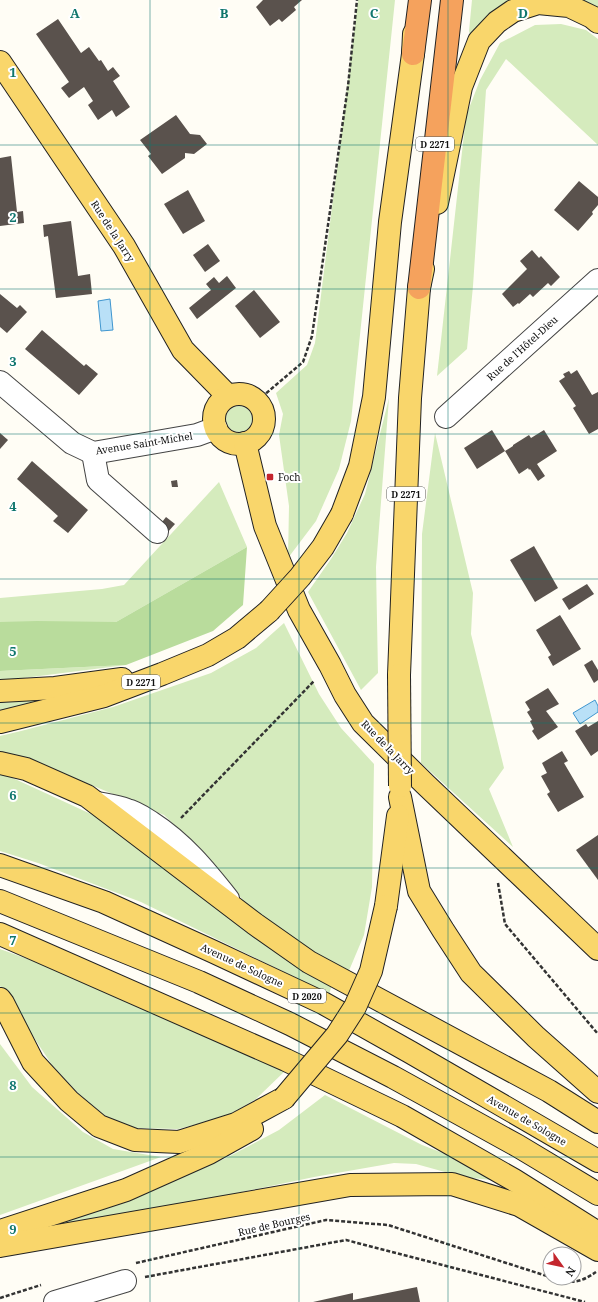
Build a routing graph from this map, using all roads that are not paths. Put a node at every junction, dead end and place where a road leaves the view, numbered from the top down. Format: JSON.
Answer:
{"nodes":[{"id":1,"x":415,"y":0,"type":"edge"},
{"id":2,"x":420,"y":0,"type":"edge"},
{"id":3,"x":452,"y":0,"type":"edge"},
{"id":4,"x":598,"y":22,"type":"edge"},
{"id":5,"x":413,"y":54,"type":"junction"},
{"id":6,"x":0,"y":62,"type":"edge"},
{"id":7,"x":598,"y":280,"type":"edge"},
{"id":8,"x":419,"y":288,"type":"junction"},
{"id":9,"x":0,"y":382,"type":"edge"},
{"id":10,"x":228,"y":396,"type":"junction"},
{"id":11,"x":446,"y":416,"type":"dead end"},
{"id":12,"x":216,"y":428,"type":"junction"},
{"id":13,"x":245,"y":443,"type":"junction"},
{"id":14,"x":93,"y":453,"type":"junction"},
{"id":15,"x":157,"y":532,"type":"dead end"},
{"id":16,"x":162,"y":674,"type":"junction"},
{"id":17,"x":0,"y":691,"type":"edge"},
{"id":18,"x":0,"y":722,"type":"edge"},
{"id":19,"x":0,"y":763,"type":"edge"},
{"id":20,"x":400,"y":791,"type":"junction"},
{"id":21,"x":97,"y":803,"type":"junction"},
{"id":22,"x":0,"y":865,"type":"edge"},
{"id":23,"x":0,"y":901,"type":"edge"},
{"id":24,"x":236,"y":910,"type":"junction"},
{"id":25,"x":0,"y":934,"type":"edge"},
{"id":26,"x":598,"y":948,"type":"edge"},
{"id":27,"x":0,"y":999,"type":"edge"},
{"id":28,"x":598,"y":1092,"type":"edge"},
{"id":29,"x":284,"y":1098,"type":"junction"},
{"id":30,"x":598,"y":1122,"type":"edge"},
{"id":31,"x":598,"y":1161,"type":"edge"},
{"id":32,"x":598,"y":1194,"type":"edge"},
{"id":33,"x":0,"y":1231,"type":"edge"},
{"id":34,"x":598,"y":1233,"type":"edge"},
{"id":35,"x":0,"y":1246,"type":"edge"},
{"id":36,"x":598,"y":1250,"type":"edge"},
{"id":37,"x":129,"y":1272,"type":"road end"},
{"id":38,"x":51,"y":1293,"type":"edge"}],
"edges":[{"from":1,"to":5,"type":"main road"},
{"from":2,"to":5,"type":"highway","number":"D 2271"},
{"from":3,"to":8,"type":"highway","number":"D 2271"},
{"from":4,"to":8,"type":"main road"},
{"from":5,"to":16,"type":"main road","number":"D 2271","bridge":true},
{"from":6,"to":10,"type":"main road","name":"Rue de la Jarry"},
{"from":7,"to":11,"type":"street","name":"Rue de l'Hôtel-Dieu"},
{"from":8,"to":20,"type":"main road","number":"D 2271","bridge":true},
{"from":9,"to":14,"type":"street","name":"Avenue Saint-Michel"},
{"from":10,"to":12,"type":"main road"},
{"from":10,"to":13,"type":"main road"},
{"from":12,"to":13,"type":"main road"},
{"from":12,"to":14,"type":"street","name":"Avenue Saint-Michel"},
{"from":13,"to":26,"type":"main road","name":"Rue de la Jarry"},
{"from":14,"to":15,"type":"street"},
{"from":16,"to":17,"type":"main road"},
{"from":16,"to":18,"type":"main road","number":"D 2271"},
{"from":19,"to":21,"type":"main road"},
{"from":20,"to":28,"type":"main road"},
{"from":20,"to":29,"type":"main road","number":"D 2271","bridge":true},
{"from":21,"to":24,"type":"main road"},
{"from":21,"to":24,"type":"street"},
{"from":22,"to":31,"type":"main road","name":"Avenue de Sologne","number":"D 2020"},
{"from":23,"to":32,"type":"main road"},
{"from":24,"to":30,"type":"main road"},
{"from":25,"to":34,"type":"main road"},
{"from":27,"to":29,"type":"main road"},
{"from":29,"to":33,"type":"main road"},
{"from":35,"to":36,"type":"main road"},
{"from":37,"to":38,"type":"street"}]}
